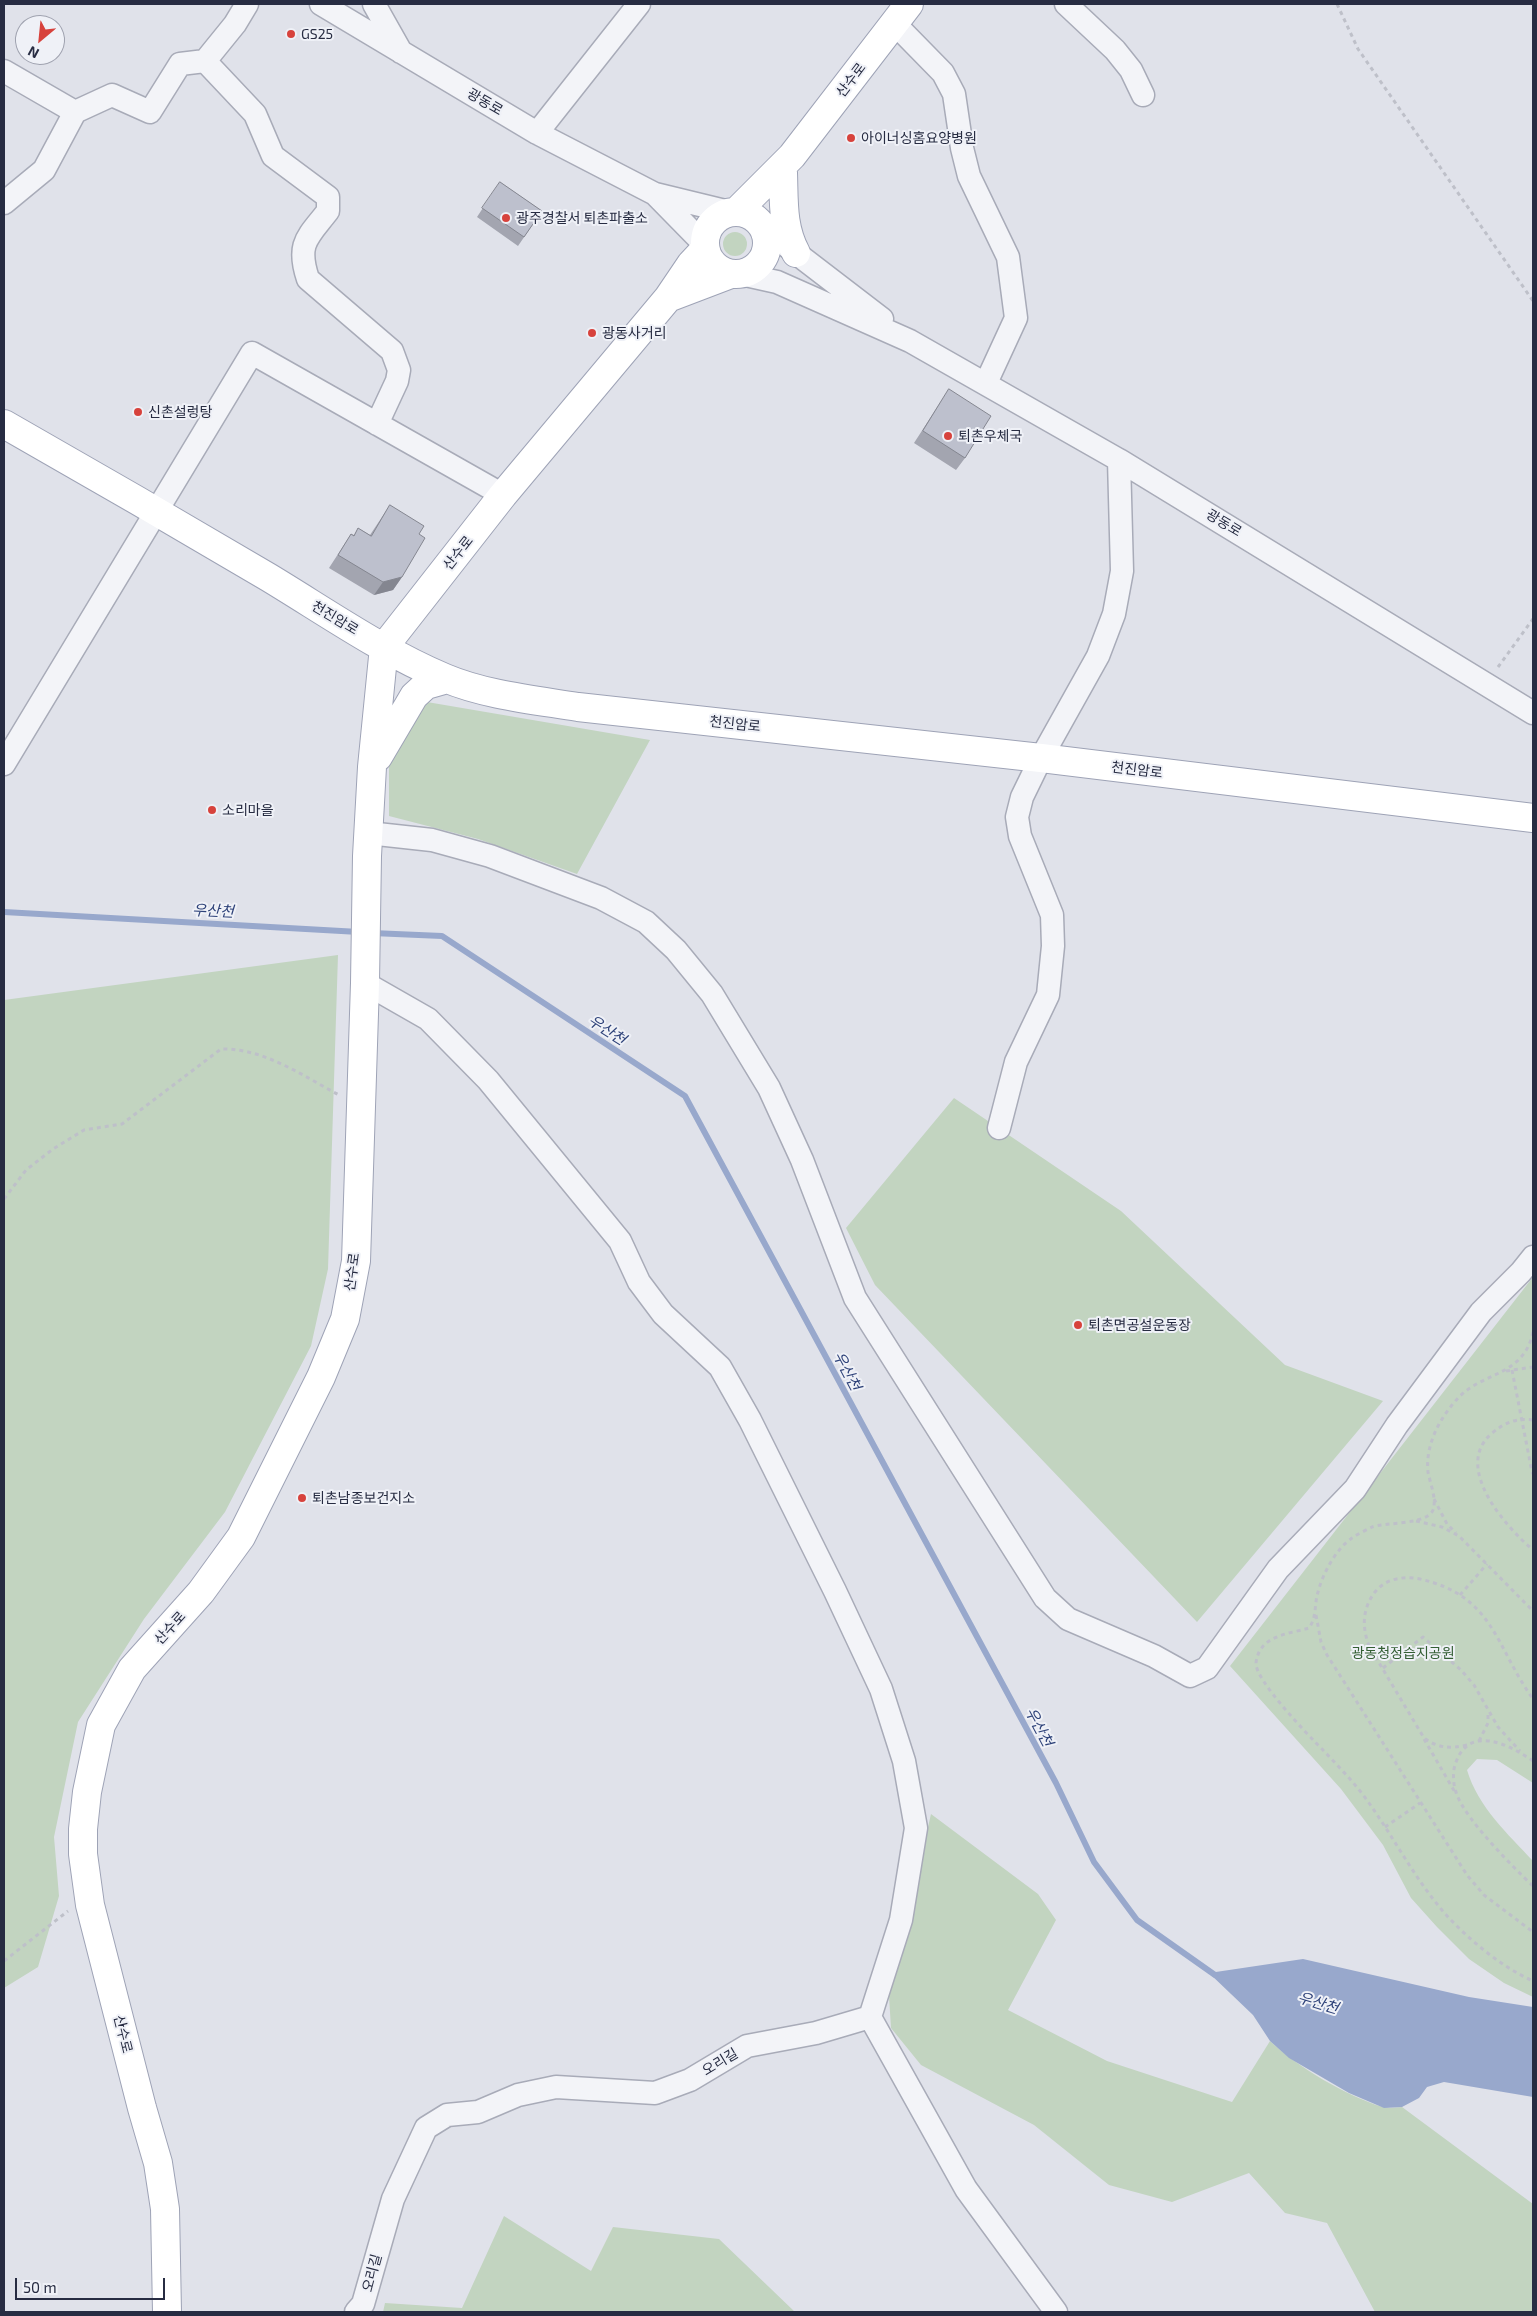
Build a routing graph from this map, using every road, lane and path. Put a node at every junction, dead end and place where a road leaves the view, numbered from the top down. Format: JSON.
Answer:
{"nodes":[{"id":1,"x":247,"y":4,"type":"edge"},
{"id":2,"x":320,"y":4,"type":"edge"},
{"id":3,"x":639,"y":4,"type":"edge"},
{"id":4,"x":1066,"y":4,"type":"edge"},
{"id":5,"x":1337,"y":4,"type":"edge"},
{"id":6,"x":379,"y":5,"type":"edge"},
{"id":7,"x":901,"y":13,"type":"edge"},
{"id":8,"x":402,"y":53,"type":"junction"},
{"id":9,"x":205,"y":61,"type":"junction"},
{"id":10,"x":4,"y":71,"type":"edge"},
{"id":11,"x":1143,"y":95,"type":"dead end"},
{"id":12,"x":75,"y":112,"type":"junction"},
{"id":13,"x":537,"y":133,"type":"junction"},
{"id":14,"x":788,"y":164,"type":"junction"},
{"id":15,"x":655,"y":194,"type":"junction"},
{"id":16,"x":4,"y":203,"type":"edge"},
{"id":17,"x":733,"y":212,"type":"junction"},
{"id":18,"x":763,"y":226,"type":"junction"},
{"id":19,"x":705,"y":247,"type":"junction"},
{"id":20,"x":796,"y":253,"type":"junction"},
{"id":21,"x":736,"y":274,"type":"junction"},
{"id":22,"x":668,"y":298,"type":"junction"},
{"id":23,"x":1533,"y":301,"type":"edge"},
{"id":24,"x":910,"y":341,"type":"junction"},
{"id":25,"x":986,"y":384,"type":"junction"},
{"id":26,"x":4,"y":424,"type":"edge"},
{"id":27,"x":377,"y":424,"type":"junction"},
{"id":28,"x":1119,"y":460,"type":"junction"},
{"id":29,"x":503,"y":495,"type":"junction"},
{"id":30,"x":155,"y":510,"type":"junction"},
{"id":31,"x":1533,"y":619,"type":"edge"},
{"id":32,"x":384,"y":647,"type":"junction"},
{"id":33,"x":447,"y":678,"type":"junction"},
{"id":34,"x":1486,"y":684,"type":"junction"},
{"id":35,"x":1533,"y":713,"type":"edge"},
{"id":36,"x":1041,"y":758,"type":"junction"},
{"id":37,"x":4,"y":764,"type":"edge"},
{"id":38,"x":372,"y":767,"type":"junction"},
{"id":39,"x":1533,"y":818,"type":"edge"},
{"id":40,"x":367,"y":845,"type":"junction"},
{"id":41,"x":365,"y":971,"type":"junction"},
{"id":42,"x":361,"y":1107,"type":"junction"},
{"id":43,"x":999,"y":1128,"type":"dead end"},
{"id":44,"x":4,"y":1199,"type":"edge"},
{"id":45,"x":1533,"y":1257,"type":"edge"},
{"id":46,"x":1533,"y":1332,"type":"edge"},
{"id":47,"x":1533,"y":1367,"type":"edge"},
{"id":48,"x":1512,"y":1370,"type":"junction"},
{"id":49,"x":1506,"y":1371,"type":"junction"},
{"id":50,"x":1521,"y":1419,"type":"junction"},
{"id":51,"x":1533,"y":1420,"type":"edge"},
{"id":52,"x":1532,"y":1473,"type":"edge"},
{"id":53,"x":1434,"y":1498,"type":"junction"},
{"id":54,"x":1415,"y":1521,"type":"junction"},
{"id":55,"x":1459,"y":1536,"type":"junction"},
{"id":56,"x":1533,"y":1550,"type":"edge"},
{"id":57,"x":1487,"y":1564,"type":"junction"},
{"id":58,"x":1460,"y":1595,"type":"junction"},
{"id":59,"x":1533,"y":1611,"type":"edge"},
{"id":60,"x":1315,"y":1612,"type":"junction"},
{"id":61,"x":1383,"y":1668,"type":"junction"},
{"id":62,"x":1533,"y":1699,"type":"edge"},
{"id":63,"x":1488,"y":1713,"type":"junction"},
{"id":64,"x":1424,"y":1738,"type":"junction"},
{"id":65,"x":1479,"y":1741,"type":"junction"},
{"id":66,"x":1466,"y":1745,"type":"junction"},
{"id":67,"x":1522,"y":1753,"type":"junction"},
{"id":68,"x":1533,"y":1761,"type":"edge"},
{"id":69,"x":1457,"y":1796,"type":"junction"},
{"id":70,"x":1420,"y":1802,"type":"junction"},
{"id":71,"x":1385,"y":1827,"type":"junction"},
{"id":72,"x":1533,"y":1886,"type":"edge"},
{"id":73,"x":90,"y":1905,"type":"junction"},
{"id":74,"x":1533,"y":1932,"type":"edge"},
{"id":75,"x":4,"y":1961,"type":"edge"},
{"id":76,"x":1533,"y":1981,"type":"edge"},
{"id":77,"x":870,"y":2017,"type":"junction"},
{"id":78,"x":167,"y":2312,"type":"edge"},
{"id":79,"x":356,"y":2312,"type":"edge"},
{"id":80,"x":1056,"y":2312,"type":"edge"}],
"edges":[{"from":1,"to":9,"type":"street"},
{"from":2,"to":8,"type":"street","name":"광동로"},
{"from":3,"to":13,"type":"street"},
{"from":4,"to":11,"type":"street"},
{"from":5,"to":23,"type":"path"},
{"from":6,"to":8,"type":"street"},
{"from":7,"to":14,"type":"main road","name":"산수로"},
{"from":7,"to":25,"type":"street"},
{"from":8,"to":13,"type":"street","name":"광동로"},
{"from":9,"to":12,"type":"street"},
{"from":9,"to":27,"type":"street"},
{"from":10,"to":12,"type":"street"},
{"from":12,"to":16,"type":"street"},
{"from":13,"to":15,"type":"street","name":"광동로"},
{"from":14,"to":17,"type":"main road"},
{"from":14,"to":18,"type":"main road"},
{"from":14,"to":20,"type":"main road"},
{"from":15,"to":17,"type":"street"},
{"from":15,"to":19,"type":"street"},
{"from":17,"to":18,"type":"main road"},
{"from":17,"to":19,"type":"main road"},
{"from":18,"to":20,"type":"street"},
{"from":18,"to":21,"type":"main road"},
{"from":19,"to":21,"type":"main road"},
{"from":19,"to":22,"type":"main road","name":"산수로"},
{"from":20,"to":24,"type":"street"},
{"from":21,"to":22,"type":"main road"},
{"from":21,"to":24,"type":"street"},
{"from":22,"to":29,"type":"main road","name":"산수로"},
{"from":24,"to":25,"type":"street","name":"광동로"},
{"from":25,"to":28,"type":"street","name":"광동로"},
{"from":26,"to":30,"type":"main road","name":"천진암로"},
{"from":27,"to":29,"type":"street"},
{"from":27,"to":30,"type":"street"},
{"from":28,"to":34,"type":"street","name":"광동로"},
{"from":28,"to":36,"type":"street"},
{"from":29,"to":32,"type":"main road","name":"산수로"},
{"from":30,"to":32,"type":"main road","name":"천진암로"},
{"from":30,"to":37,"type":"street"},
{"from":31,"to":34,"type":"path"},
{"from":32,"to":33,"type":"main road","name":"천진암로"},
{"from":32,"to":38,"type":"main road"},
{"from":33,"to":36,"type":"main road","name":"천진암로"},
{"from":33,"to":38,"type":"main road"},
{"from":34,"to":35,"type":"street","name":"광동로"},
{"from":36,"to":39,"type":"main road","name":"천진암로"},
{"from":36,"to":43,"type":"street"},
{"from":38,"to":40,"type":"main road"},
{"from":40,"to":41,"type":"main road","name":"산수로"},
{"from":40,"to":45,"type":"street"},
{"from":41,"to":42,"type":"main road","name":"산수로"},
{"from":41,"to":77,"type":"street"},
{"from":42,"to":44,"type":"path"},
{"from":42,"to":73,"type":"main road","name":"산수로"},
{"from":46,"to":49,"type":"path"},
{"from":47,"to":48,"type":"path"},
{"from":48,"to":49,"type":"path"},
{"from":48,"to":50,"type":"path","bridge":true},
{"from":49,"to":53,"type":"path"},
{"from":50,"to":51,"type":"path"},
{"from":50,"to":52,"type":"path","bridge":true},
{"from":50,"to":56,"type":"path"},
{"from":53,"to":54,"type":"path"},
{"from":53,"to":55,"type":"path"},
{"from":54,"to":55,"type":"path"},
{"from":54,"to":60,"type":"path"},
{"from":55,"to":57,"type":"path"},
{"from":57,"to":58,"type":"path"},
{"from":57,"to":59,"type":"path"},
{"from":58,"to":61,"type":"path"},
{"from":58,"to":62,"type":"path"},
{"from":60,"to":70,"type":"path"},
{"from":60,"to":71,"type":"path"},
{"from":61,"to":63,"type":"path"},
{"from":61,"to":64,"type":"path"},
{"from":63,"to":65,"type":"path"},
{"from":63,"to":67,"type":"path"},
{"from":64,"to":66,"type":"path"},
{"from":64,"to":69,"type":"path"},
{"from":65,"to":66,"type":"path"},
{"from":65,"to":67,"type":"path"},
{"from":66,"to":69,"type":"path"},
{"from":67,"to":68,"type":"path"},
{"from":69,"to":72,"type":"path"},
{"from":70,"to":71,"type":"path"},
{"from":70,"to":74,"type":"path"},
{"from":71,"to":76,"type":"path"},
{"from":73,"to":75,"type":"path"},
{"from":73,"to":78,"type":"main road","name":"산수로"},
{"from":77,"to":79,"type":"street","name":"오리길"},
{"from":77,"to":80,"type":"street"}]}
